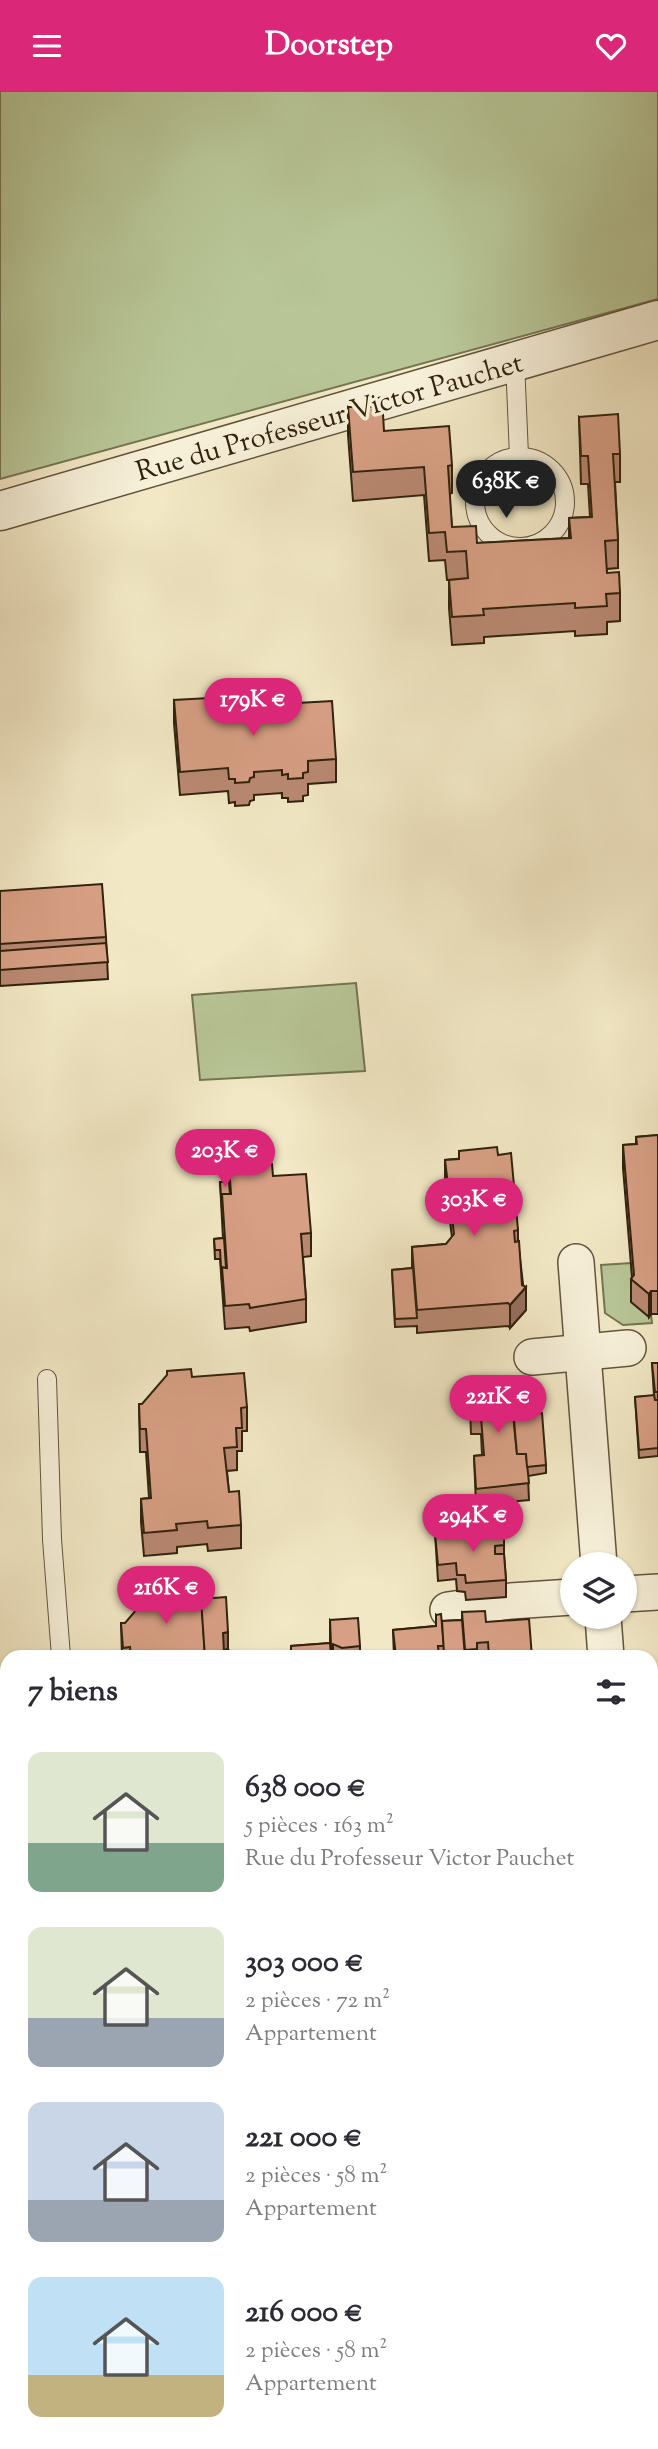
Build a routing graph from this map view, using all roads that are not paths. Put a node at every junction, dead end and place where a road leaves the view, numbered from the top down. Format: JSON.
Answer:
{"nodes":[{"id":1,"x":658,"y":320,"type":"edge"},
{"id":2,"x":515,"y":362,"type":"junction"},
{"id":3,"x":519,"y":456,"type":"junction"},
{"id":4,"x":0,"y":511,"type":"edge"},
{"id":5,"x":576,"y":1262,"type":"dead end"},
{"id":6,"x":628,"y":1348,"type":"dead end"},
{"id":7,"x":583,"y":1352,"type":"junction"},
{"id":8,"x":532,"y":1357,"type":"dead end"},
{"id":9,"x":47,"y":1379,"type":"dead end"},
{"id":10,"x":598,"y":1552,"type":"edge"},
{"id":11,"x":658,"y":1592,"type":"edge"},
{"id":12,"x":637,"y":1593,"type":"edge"},
{"id":13,"x":560,"y":1598,"type":"edge"},
{"id":14,"x":448,"y":1610,"type":"dead end"},
{"id":15,"x":604,"y":1629,"type":"edge"},
{"id":16,"x":60,"y":1650,"type":"edge"},
{"id":17,"x":605,"y":1650,"type":"edge"}],
"edges":[{"from":1,"to":2,"type":"street","name":"Rue du Professeur Victor Pauchet"},
{"from":2,"to":3,"type":"lane"},
{"from":2,"to":4,"type":"street","name":"Rue du Professeur Victor Pauchet"},
{"from":3,"to":3,"type":"lane"},
{"from":5,"to":7,"type":"street"},
{"from":6,"to":7,"type":"street"},
{"from":7,"to":8,"type":"street"},
{"from":7,"to":10,"type":"street"},
{"from":9,"to":16,"type":"lane"},
{"from":11,"to":12,"type":"street"},
{"from":13,"to":14,"type":"street"},
{"from":15,"to":17,"type":"street"}]}
